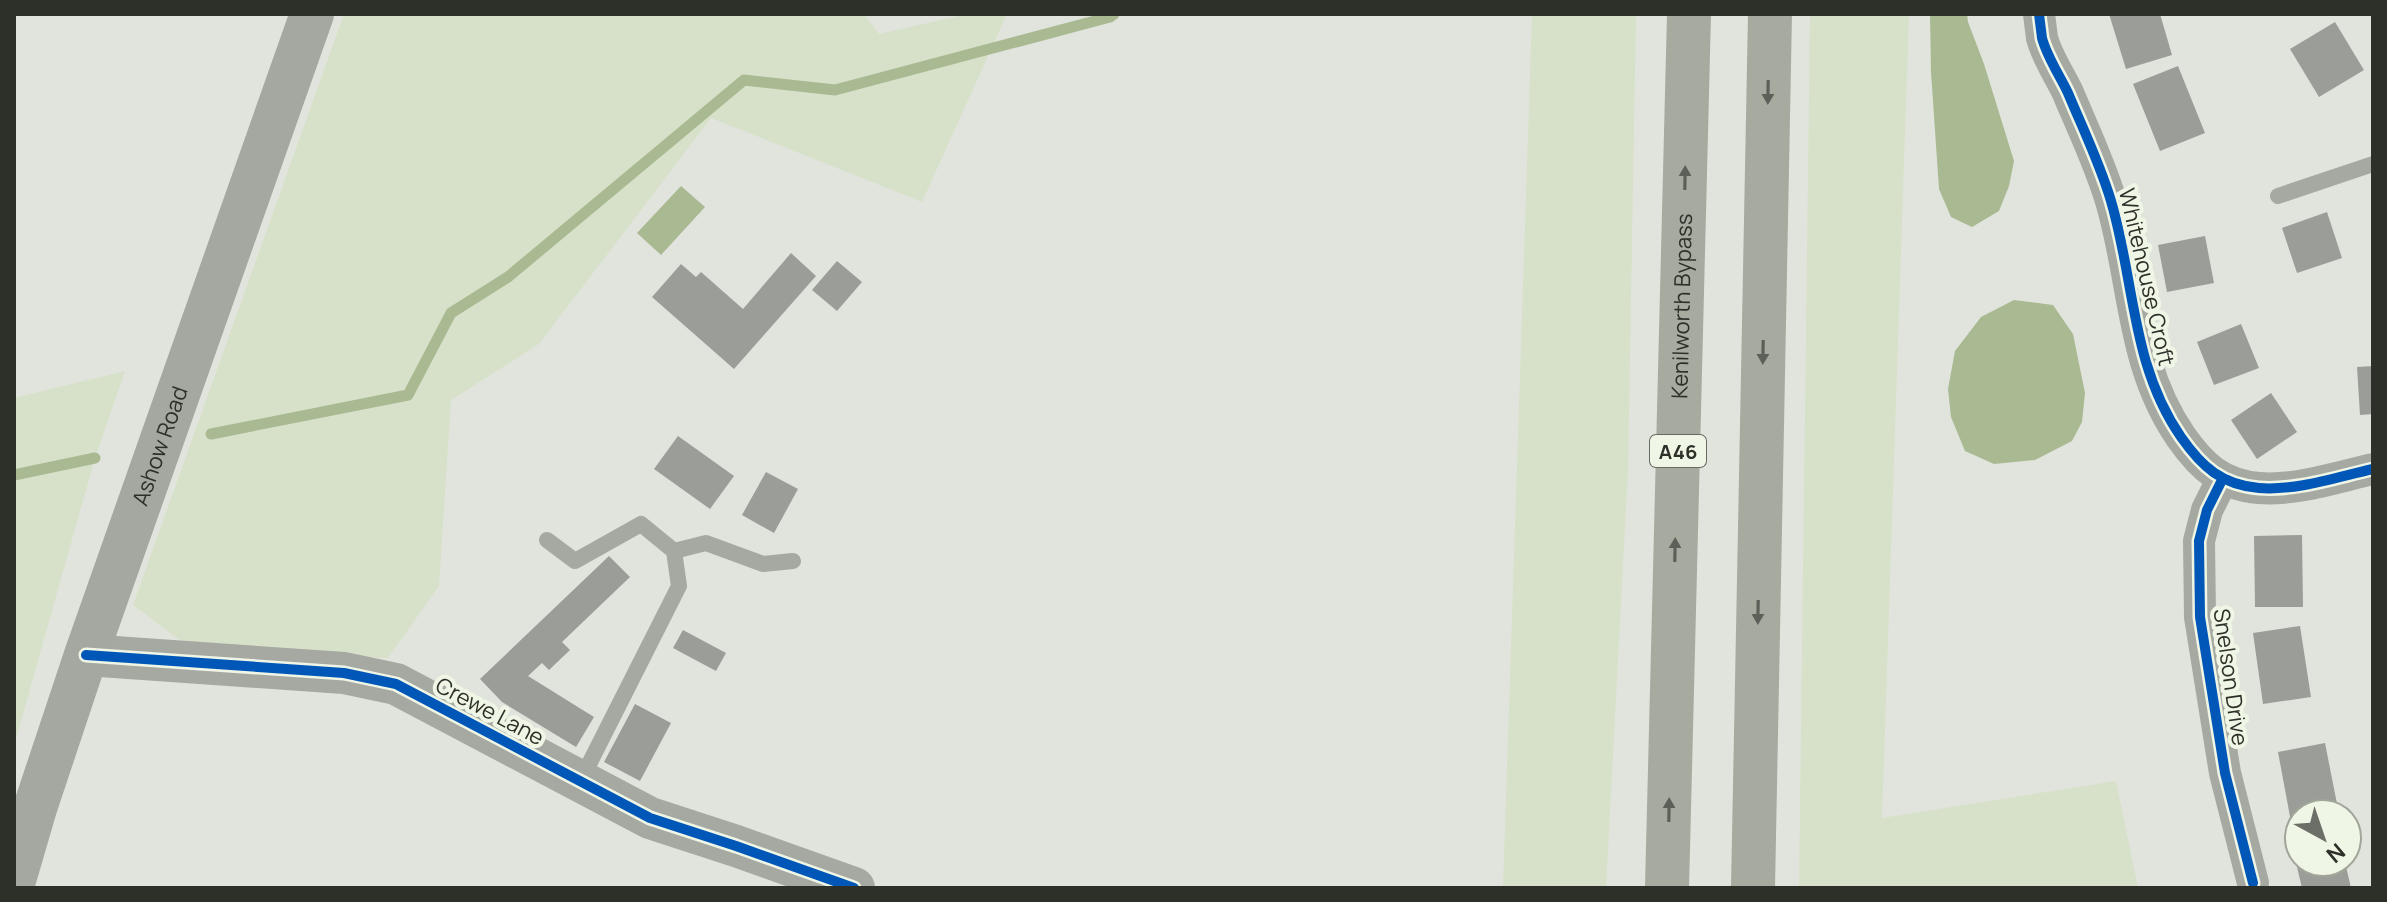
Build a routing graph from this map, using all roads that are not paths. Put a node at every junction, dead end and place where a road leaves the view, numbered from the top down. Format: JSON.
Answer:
{"nodes":[{"id":1,"x":312,"y":14,"type":"edge"},
{"id":2,"x":1689,"y":14,"type":"edge"},
{"id":3,"x":1770,"y":14,"type":"edge"},
{"id":4,"x":2039,"y":14,"type":"edge"},
{"id":5,"x":2373,"y":164,"type":"edge"},
{"id":6,"x":2278,"y":196,"type":"dead end"},
{"id":7,"x":2373,"y":469,"type":"edge"},
{"id":8,"x":2223,"y":478,"type":"junction"},
{"id":9,"x":547,"y":540,"type":"dead end"},
{"id":10,"x":674,"y":551,"type":"junction"},
{"id":11,"x":793,"y":561,"type":"dead end"},
{"id":12,"x":86,"y":655,"type":"junction"},
{"id":13,"x":580,"y":782,"type":"junction"},
{"id":14,"x":14,"y":880,"type":"edge"},
{"id":15,"x":2253,"y":883,"type":"dead end"},
{"id":16,"x":854,"y":888,"type":"edge"},
{"id":17,"x":1667,"y":888,"type":"edge"},
{"id":18,"x":1753,"y":888,"type":"edge"}],
"edges":[{"from":1,"to":12,"type":"main road","name":"Ashow Road"},
{"from":17,"to":2,"type":"highway","name":"Kenilworth Bypass","number":"A46","one_way":true},
{"from":3,"to":18,"type":"highway","one_way":true},
{"from":4,"to":8,"type":"street","name":"Whitehouse Croft"},
{"from":5,"to":6,"type":"lane"},
{"from":7,"to":8,"type":"street","name":"Whitehouse Croft"},
{"from":8,"to":15,"type":"street","name":"Snelson Drive"},
{"from":9,"to":10,"type":"lane"},
{"from":10,"to":11,"type":"lane"},
{"from":10,"to":13,"type":"lane"},
{"from":12,"to":13,"type":"street","name":"Crewe Lane"},
{"from":12,"to":14,"type":"main road","name":"Ashow Road"},
{"from":13,"to":16,"type":"street","name":"Crewe Lane"}]}
